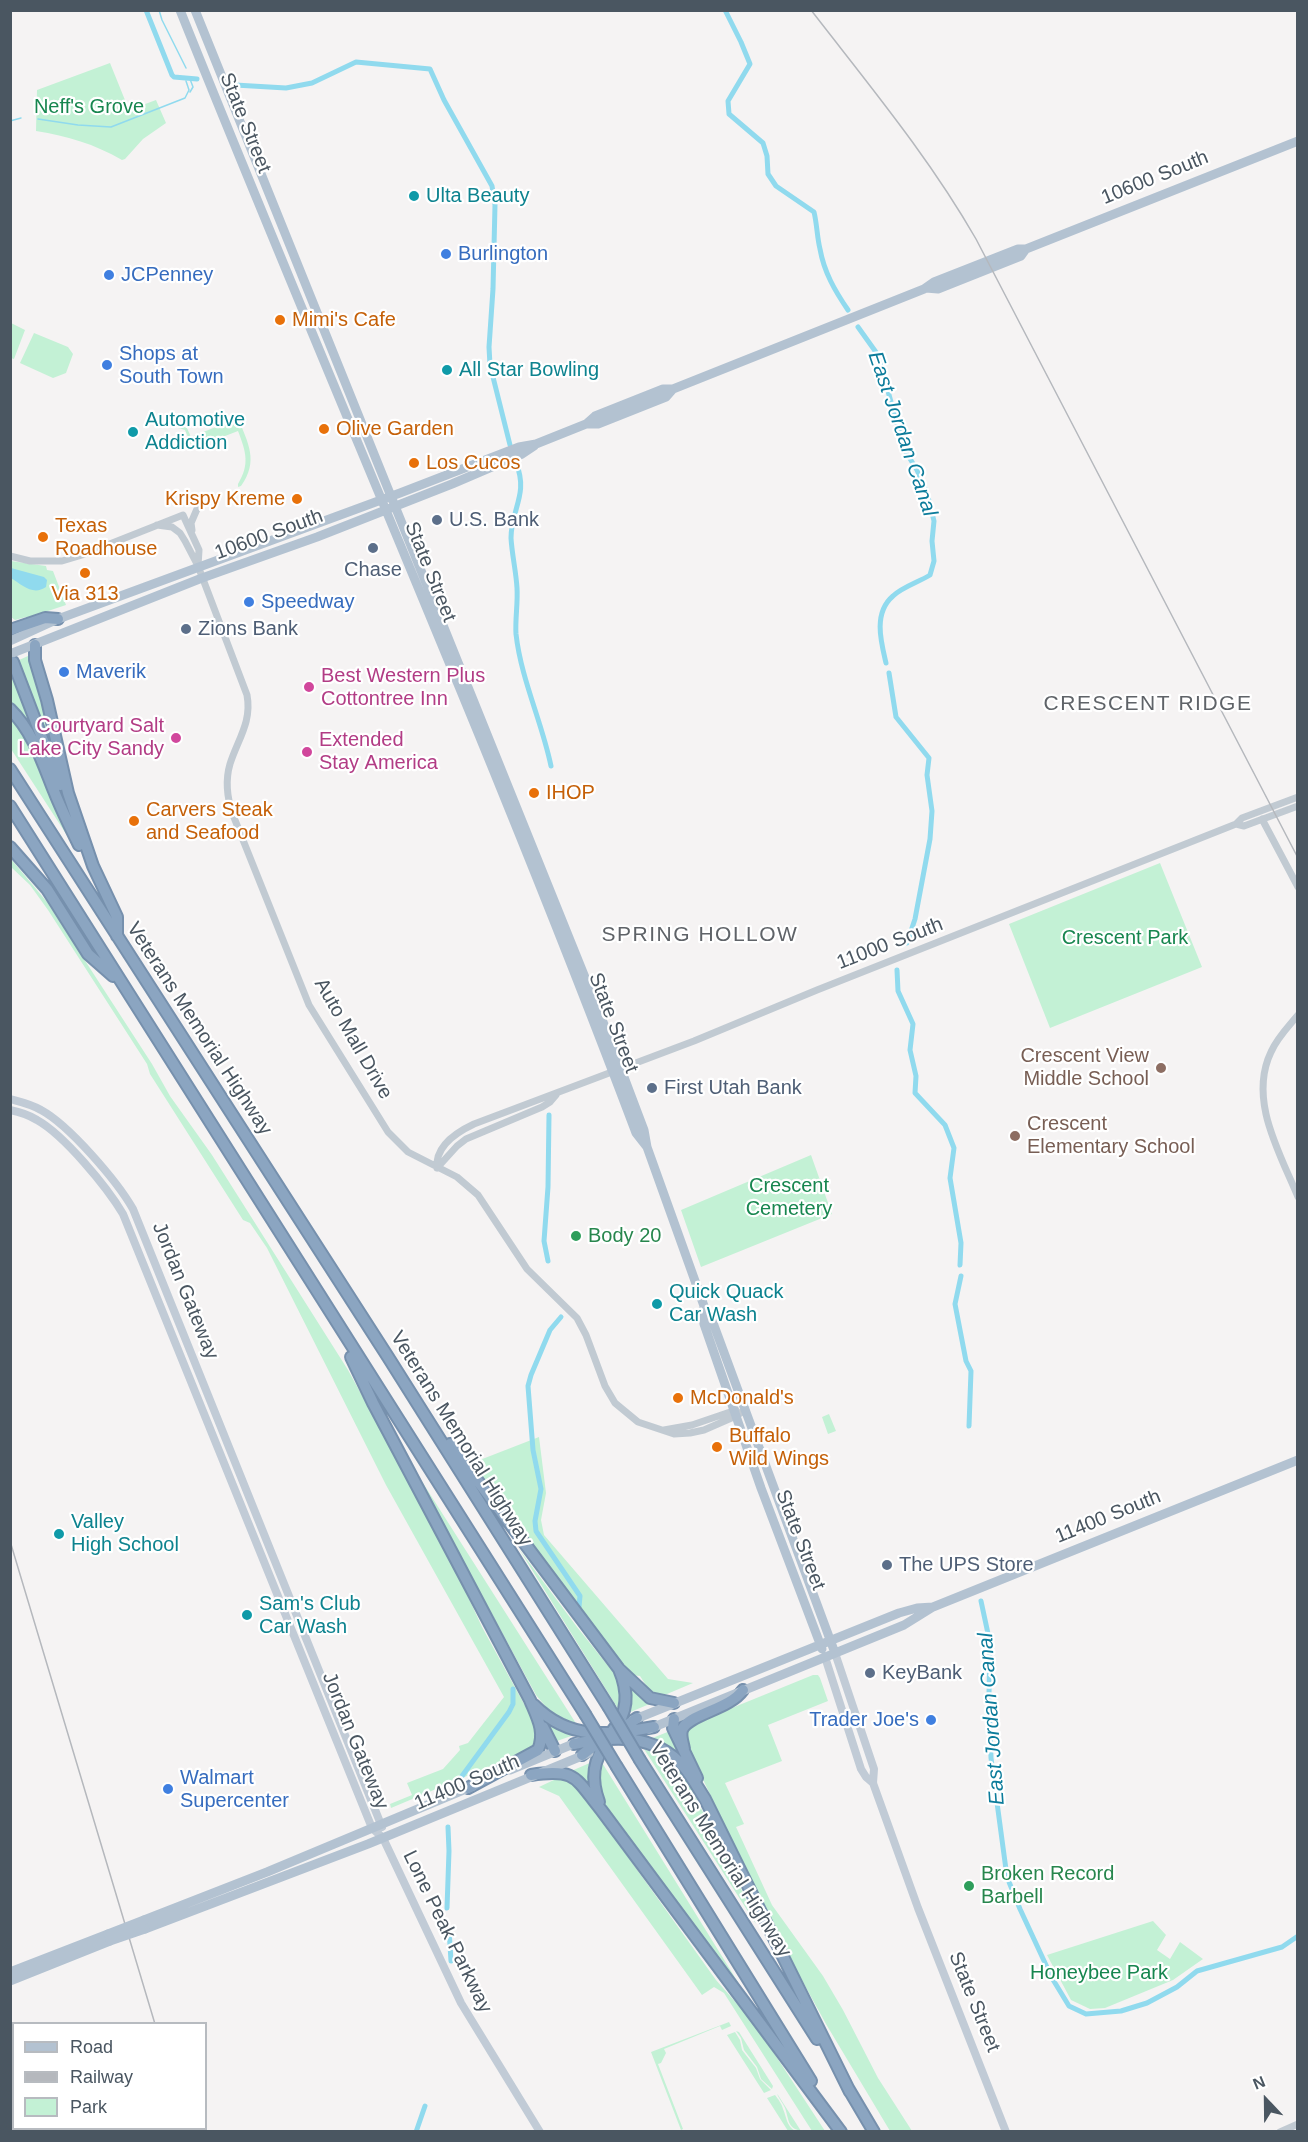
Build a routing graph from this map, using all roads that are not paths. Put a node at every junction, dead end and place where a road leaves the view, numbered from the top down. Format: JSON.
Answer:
{"nodes":[{"id":1,"x":180,"y":10,"type":"edge"},
{"id":2,"x":195,"y":10,"type":"edge"},
{"id":3,"x":1298,"y":141,"type":"edge"},
{"id":4,"x":536,"y":444,"type":"junction"},
{"id":5,"x":509,"y":451,"type":"junction"},
{"id":6,"x":479,"y":472,"type":"junction"},
{"id":7,"x":392,"y":496,"type":"junction"},
{"id":8,"x":381,"y":500,"type":"junction"},
{"id":9,"x":396,"y":506,"type":"junction"},
{"id":10,"x":197,"y":509,"type":"dead end"},
{"id":11,"x":385,"y":510,"type":"junction"},
{"id":12,"x":157,"y":525,"type":"junction"},
{"id":13,"x":193,"y":536,"type":"junction"},
{"id":14,"x":10,"y":556,"type":"edge"},
{"id":15,"x":198,"y":566,"type":"junction"},
{"id":16,"x":202,"y":578,"type":"junction"},
{"id":17,"x":58,"y":620,"type":"junction"},
{"id":18,"x":10,"y":630,"type":"edge"},
{"id":19,"x":10,"y":641,"type":"edge"},
{"id":20,"x":439,"y":641,"type":"junction"},
{"id":21,"x":35,"y":645,"type":"junction"},
{"id":22,"x":12,"y":658,"type":"edge"},
{"id":23,"x":10,"y":709,"type":"edge"},
{"id":24,"x":480,"y":714,"type":"junction"},
{"id":25,"x":481,"y":743,"type":"junction"},
{"id":26,"x":10,"y":770,"type":"edge"},
{"id":27,"x":1298,"y":796,"type":"edge"},
{"id":28,"x":10,"y":806,"type":"edge"},
{"id":29,"x":1298,"y":806,"type":"edge"},
{"id":30,"x":520,"y":814,"type":"junction"},
{"id":31,"x":1262,"y":819,"type":"junction"},
{"id":32,"x":76,"y":821,"type":"junction"},
{"id":33,"x":1236,"y":824,"type":"junction"},
{"id":34,"x":10,"y":847,"type":"edge"},
{"id":35,"x":93,"y":866,"type":"junction"},
{"id":36,"x":1298,"y":888,"type":"edge"},
{"id":37,"x":117,"y":936,"type":"junction"},
{"id":38,"x":122,"y":985,"type":"junction"},
{"id":39,"x":1298,"y":1015,"type":"edge"},
{"id":40,"x":617,"y":1070,"type":"junction"},
{"id":41,"x":10,"y":1099,"type":"edge"},
{"id":42,"x":10,"y":1110,"type":"edge"},
{"id":43,"x":437,"y":1168,"type":"junction"},
{"id":44,"x":1298,"y":1197,"type":"edge"},
{"id":45,"x":704,"y":1306,"type":"junction"},
{"id":46,"x":334,"y":1318,"type":"junction"},
{"id":47,"x":388,"y":1357,"type":"junction"},
{"id":48,"x":745,"y":1410,"type":"junction"},
{"id":49,"x":735,"y":1413,"type":"junction"},
{"id":50,"x":1298,"y":1460,"type":"edge"},
{"id":51,"x":766,"y":1499,"type":"junction"},
{"id":52,"x":274,"y":1556,"type":"junction"},
{"id":53,"x":799,"y":1556,"type":"junction"},
{"id":54,"x":264,"y":1561,"type":"junction"},
{"id":55,"x":933,"y":1607,"type":"junction"},
{"id":56,"x":830,"y":1640,"type":"junction"},
{"id":57,"x":820,"y":1644,"type":"junction"},
{"id":58,"x":835,"y":1653,"type":"junction"},
{"id":59,"x":825,"y":1657,"type":"junction"},
{"id":60,"x":619,"y":1669,"type":"junction"},
{"id":61,"x":743,"y":1690,"type":"junction"},
{"id":62,"x":530,"y":1700,"type":"junction"},
{"id":63,"x":674,"y":1703,"type":"junction"},
{"id":64,"x":537,"y":1717,"type":"junction"},
{"id":65,"x":637,"y":1718,"type":"joint"},
{"id":66,"x":674,"y":1719,"type":"junction"},
{"id":67,"x":654,"y":1727,"type":"junction"},
{"id":68,"x":608,"y":1736,"type":"junction"},
{"id":69,"x":626,"y":1738,"type":"junction"},
{"id":70,"x":574,"y":1744,"type":"joint"},
{"id":71,"x":684,"y":1749,"type":"junction"},
{"id":72,"x":555,"y":1751,"type":"junction"},
{"id":73,"x":582,"y":1755,"type":"joint"},
{"id":74,"x":531,"y":1775,"type":"junction"},
{"id":75,"x":873,"y":1783,"type":"junction"},
{"id":76,"x":468,"y":1788,"type":"junction"},
{"id":77,"x":705,"y":1798,"type":"junction"},
{"id":78,"x":602,"y":1811,"type":"junction"},
{"id":79,"x":382,"y":1824,"type":"junction"},
{"id":80,"x":372,"y":1828,"type":"junction"},
{"id":81,"x":383,"y":1838,"type":"junction"},
{"id":82,"x":144,"y":1924,"type":"junction"},
{"id":83,"x":109,"y":1937,"type":"junction"},
{"id":84,"x":10,"y":1972,"type":"edge"},
{"id":85,"x":10,"y":1982,"type":"edge"},
{"id":86,"x":850,"y":2092,"type":"junction"},
{"id":87,"x":1298,"y":2124,"type":"edge"},
{"id":88,"x":540,"y":2132,"type":"edge"},
{"id":89,"x":841,"y":2132,"type":"edge"},
{"id":90,"x":874,"y":2132,"type":"edge"},
{"id":91,"x":1005,"y":2132,"type":"edge"},
{"id":92,"x":1280,"y":2132,"type":"edge"}],
"edges":[{"from":1,"to":8,"type":"main road","name":"State Street"},
{"from":2,"to":7,"type":"main road","name":"State Street"},
{"from":3,"to":4,"type":"main road","name":"10600 South"},
{"from":4,"to":5,"type":"main road","name":"10600 South"},
{"from":4,"to":6,"type":"main road","name":"10600 South"},
{"from":5,"to":6,"type":"main road"},
{"from":5,"to":7,"type":"main road","name":"10600 South"},
{"from":6,"to":9,"type":"main road","name":"10600 South"},
{"from":7,"to":8,"type":"main road","name":"10600 South"},
{"from":7,"to":9,"type":"main road","name":"State Street"},
{"from":8,"to":11,"type":"main road","name":"State Street"},
{"from":8,"to":15,"type":"main road","name":"10600 South"},
{"from":9,"to":11,"type":"main road","name":"10600 South"},
{"from":9,"to":24,"type":"main road","name":"State Street"},
{"from":10,"to":13,"type":"street"},
{"from":11,"to":16,"type":"main road","name":"10600 South"},
{"from":11,"to":20,"type":"main road","name":"State Street"},
{"from":12,"to":13,"type":"street"},
{"from":12,"to":14,"type":"street"},
{"from":12,"to":15,"type":"street"},
{"from":13,"to":15,"type":"street"},
{"from":15,"to":16,"type":"street","name":"Auto Mall Drive"},
{"from":15,"to":17,"type":"main road","name":"10600 South"},
{"from":16,"to":21,"type":"main road","name":"10600 South"},
{"from":16,"to":43,"type":"street","name":"Auto Mall Drive"},
{"from":17,"to":18,"type":"highway"},
{"from":17,"to":19,"type":"main road","name":"10600 South"},
{"from":20,"to":24,"type":"main road"},
{"from":20,"to":25,"type":"main road","name":"State Street"},
{"from":21,"to":22,"type":"main road","name":"10600 South"},
{"from":21,"to":32,"type":"highway"},
{"from":22,"to":32,"type":"highway"},
{"from":23,"to":35,"type":"highway"},
{"from":24,"to":30,"type":"main road","name":"State Street"},
{"from":25,"to":30,"type":"main road"},
{"from":25,"to":40,"type":"main road","name":"State Street"},
{"from":26,"to":37,"type":"highway","name":"Veterans Memorial Highway"},
{"from":27,"to":33,"type":"street","name":"11000 South"},
{"from":28,"to":38,"type":"highway","name":"Veterans Memorial Highway"},
{"from":29,"to":31,"type":"street","name":"11000 South"},
{"from":30,"to":40,"type":"main road","name":"State Street"},
{"from":31,"to":33,"type":"street","name":"11000 South"},
{"from":31,"to":36,"type":"street"},
{"from":32,"to":35,"type":"highway"},
{"from":33,"to":40,"type":"street","name":"11000 South"},
{"from":34,"to":38,"type":"highway"},
{"from":35,"to":37,"type":"highway"},
{"from":37,"to":47,"type":"highway","name":"Veterans Memorial Highway"},
{"from":38,"to":46,"type":"highway","name":"Veterans Memorial Highway"},
{"from":39,"to":44,"type":"street"},
{"from":40,"to":43,"type":"street","name":"11000 South"},
{"from":40,"to":45,"type":"main road","name":"State Street"},
{"from":41,"to":52,"type":"main road","name":"Jordan Gateway"},
{"from":42,"to":54,"type":"main road","name":"Jordan Gateway"},
{"from":43,"to":49,"type":"street","name":"Auto Mall Drive"},
{"from":45,"to":48,"type":"main road","name":"State Street"},
{"from":45,"to":49,"type":"main road","name":"State Street"},
{"from":46,"to":62,"type":"highway"},
{"from":46,"to":89,"type":"highway","name":"Veterans Memorial Highway","bridge":true},
{"from":47,"to":60,"type":"highway"},
{"from":47,"to":86,"type":"highway","name":"Veterans Memorial Highway","bridge":true},
{"from":48,"to":49,"type":"street","name":"Auto Mall Drive"},
{"from":48,"to":53,"type":"main road","name":"State Street"},
{"from":49,"to":51,"type":"main road","name":"State Street"},
{"from":50,"to":55,"type":"main road","name":"11400 South"},
{"from":51,"to":53,"type":"main road"},
{"from":51,"to":57,"type":"main road","name":"State Street"},
{"from":52,"to":54,"type":"main road"},
{"from":52,"to":79,"type":"main road","name":"Jordan Gateway"},
{"from":53,"to":56,"type":"main road","name":"State Street"},
{"from":54,"to":80,"type":"main road","name":"Jordan Gateway"},
{"from":55,"to":56,"type":"main road","name":"11400 South"},
{"from":55,"to":58,"type":"main road","name":"11400 South"},
{"from":56,"to":57,"type":"main road","name":"11400 South"},
{"from":56,"to":58,"type":"main road","name":"State Street"},
{"from":57,"to":59,"type":"main road","name":"State Street"},
{"from":57,"to":63,"type":"main road","name":"11400 South"},
{"from":58,"to":59,"type":"main road","name":"11400 South"},
{"from":58,"to":75,"type":"main road","name":"State Street"},
{"from":59,"to":61,"type":"main road","name":"11400 South"},
{"from":59,"to":75,"type":"main road","name":"State Street"},
{"from":60,"to":63,"type":"highway"},
{"from":60,"to":68,"type":"highway"},
{"from":61,"to":66,"type":"main road","name":"11400 South"},
{"from":61,"to":71,"type":"highway"},
{"from":62,"to":64,"type":"highway"},
{"from":62,"to":68,"type":"highway"},
{"from":63,"to":65,"type":"main road","name":"11400 South"},
{"from":64,"to":72,"type":"highway"},
{"from":64,"to":76,"type":"highway"},
{"from":65,"to":68,"type":"highway"},
{"from":66,"to":67,"type":"main road","name":"11400 South"},
{"from":66,"to":71,"type":"highway"},
{"from":67,"to":68,"type":"highway"},
{"from":67,"to":69,"type":"main road","name":"11400 South"},
{"from":68,"to":69,"type":"highway"},
{"from":68,"to":70,"type":"highway"},
{"from":68,"to":73,"type":"highway"},
{"from":68,"to":78,"type":"highway"},
{"from":69,"to":77,"type":"highway"},
{"from":70,"to":72,"type":"main road","name":"11400 South"},
{"from":71,"to":77,"type":"highway"},
{"from":72,"to":76,"type":"main road","name":"11400 South"},
{"from":73,"to":74,"type":"main road","name":"11400 South"},
{"from":74,"to":78,"type":"highway"},
{"from":74,"to":81,"type":"main road","name":"11400 South"},
{"from":75,"to":91,"type":"main road","name":"State Street"},
{"from":76,"to":79,"type":"main road","name":"11400 South"},
{"from":77,"to":86,"type":"highway"},
{"from":78,"to":89,"type":"highway"},
{"from":79,"to":80,"type":"main road","name":"11400 South"},
{"from":79,"to":81,"type":"main road","name":"Jordan Gateway"},
{"from":80,"to":81,"type":"main road","name":"Jordan Gateway"},
{"from":80,"to":82,"type":"main road","name":"11400 South"},
{"from":81,"to":82,"type":"main road","name":"11400 South"},
{"from":81,"to":88,"type":"main road","name":"Lone Peak Parkway"},
{"from":82,"to":83,"type":"main road","name":"11400 South","bridge":true},
{"from":83,"to":84,"type":"main road","name":"11400 South"},
{"from":83,"to":85,"type":"main road","name":"11400 South"},
{"from":86,"to":90,"type":"highway","name":"Veterans Memorial Highway"},
{"from":87,"to":92,"type":"street"}]}
